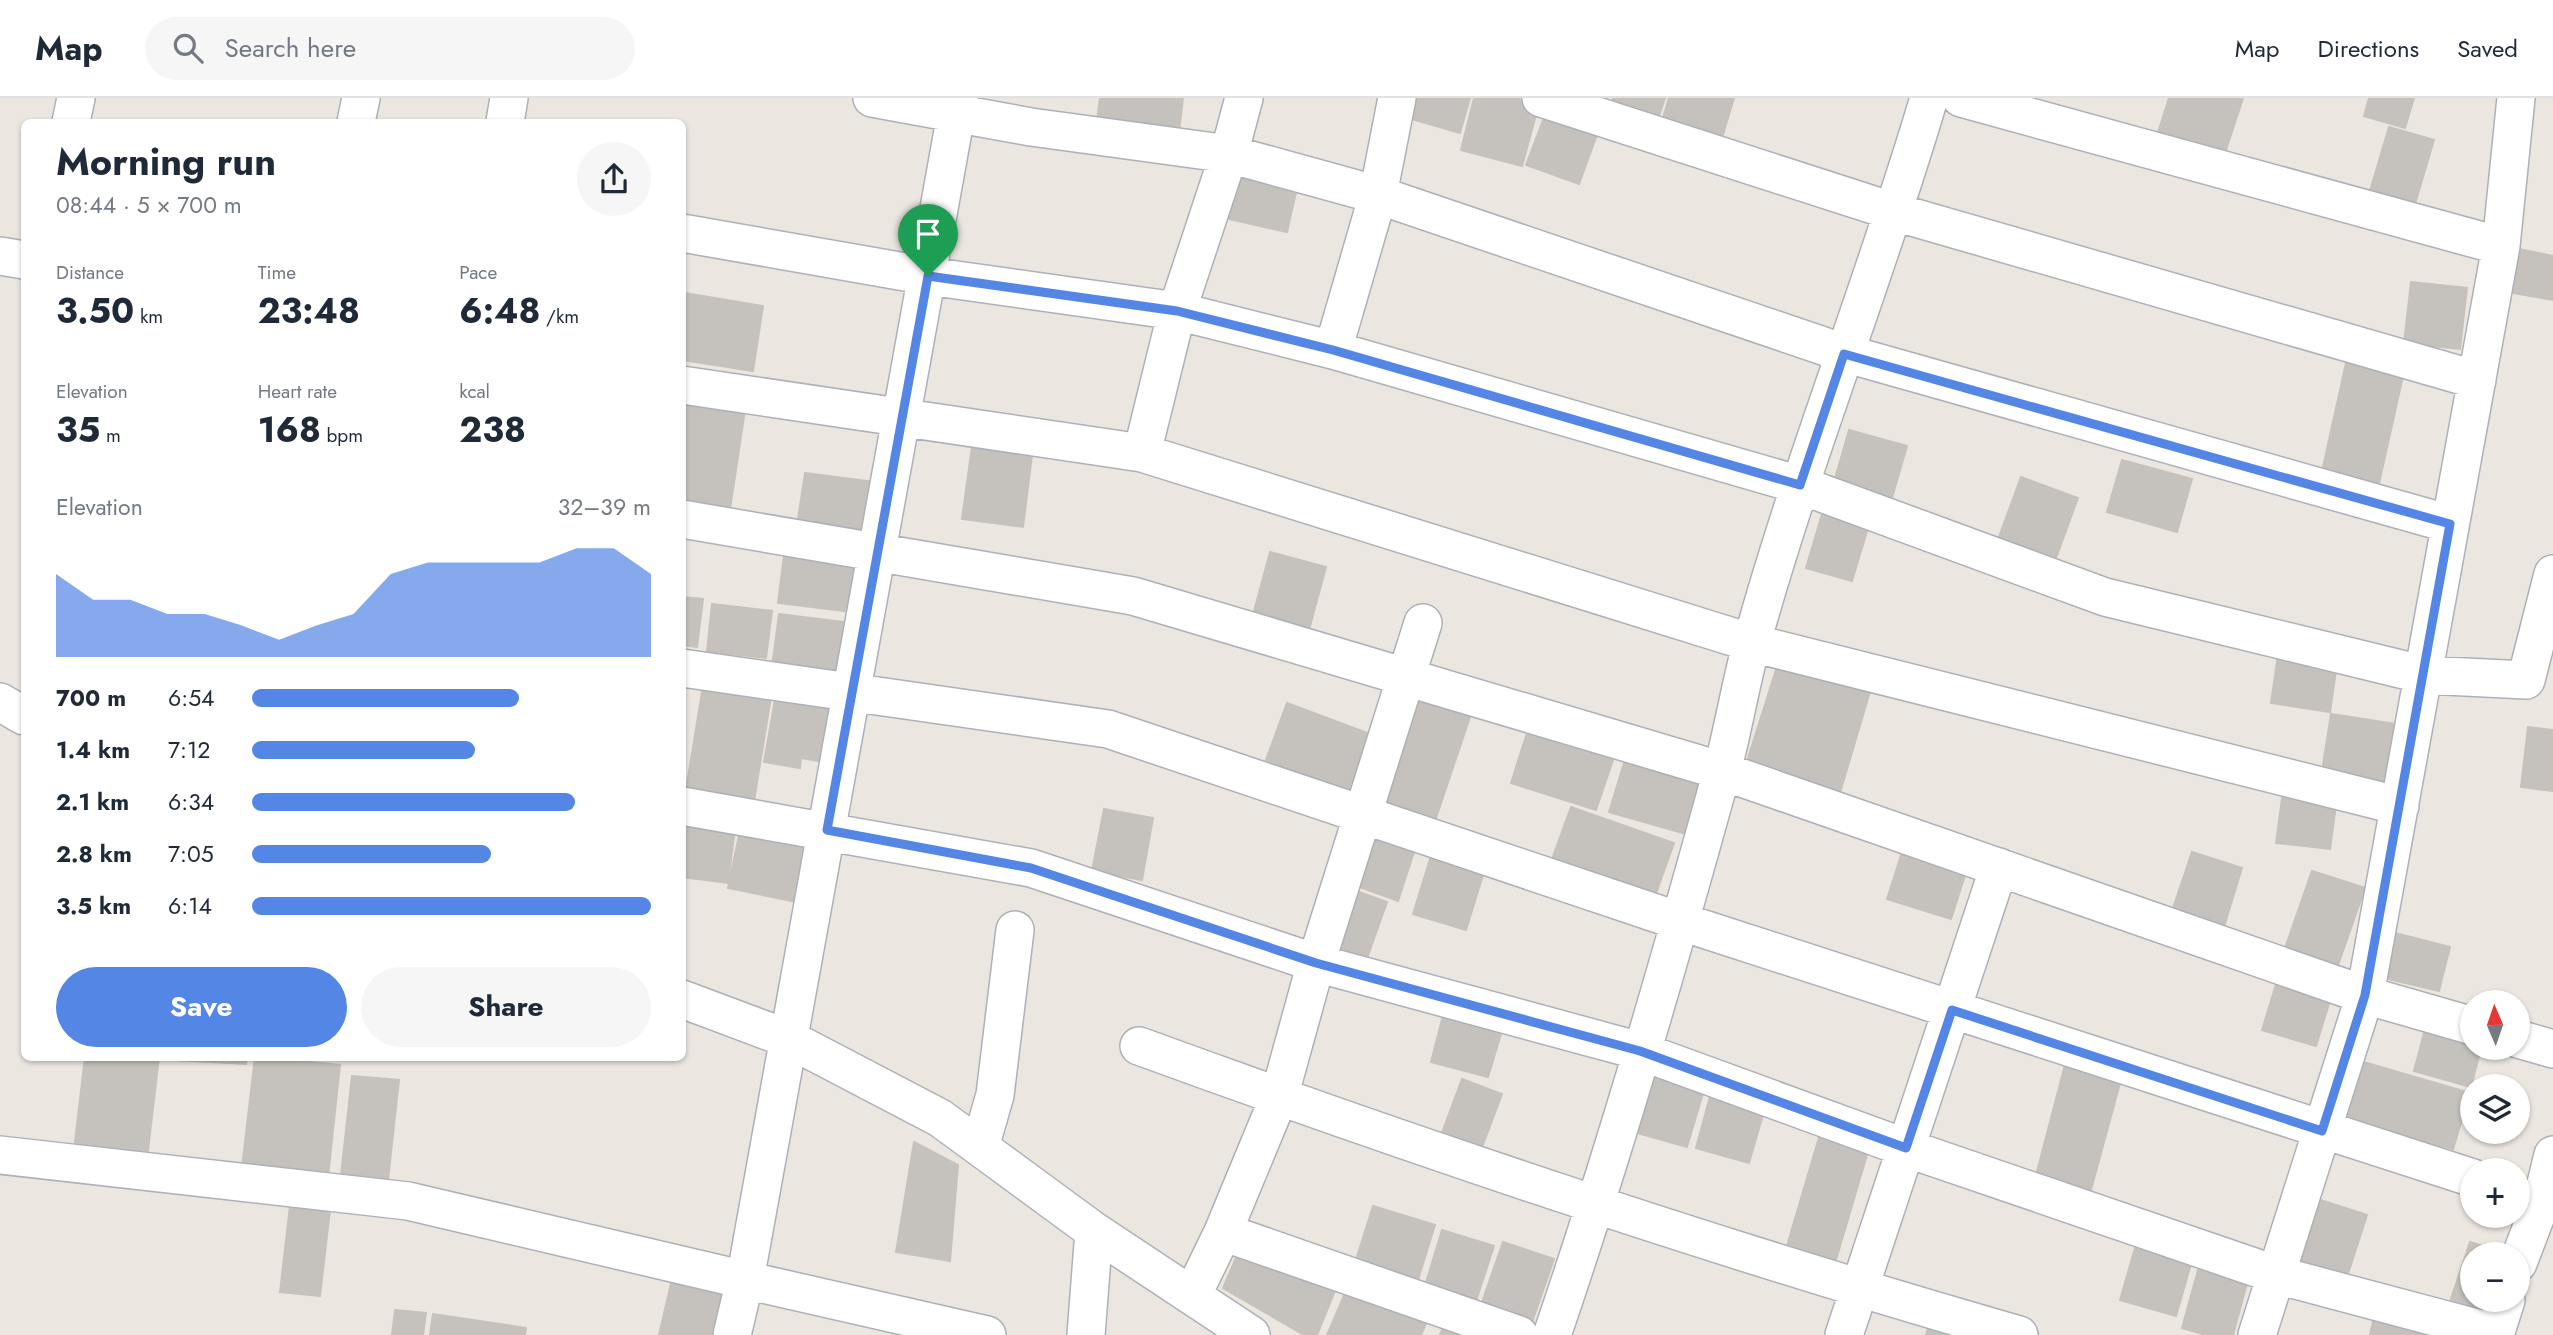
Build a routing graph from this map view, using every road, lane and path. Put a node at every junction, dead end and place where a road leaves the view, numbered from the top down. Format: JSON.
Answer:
{"nodes":[{"id":1,"x":76,"y":98,"type":"edge"},
{"id":2,"x":361,"y":98,"type":"edge"},
{"id":3,"x":509,"y":98,"type":"edge"},
{"id":4,"x":872,"y":98,"type":"edge"},
{"id":5,"x":1244,"y":98,"type":"edge"},
{"id":6,"x":1398,"y":98,"type":"edge"},
{"id":7,"x":1541,"y":98,"type":"edge"},
{"id":8,"x":1929,"y":98,"type":"edge"},
{"id":9,"x":1961,"y":98,"type":"edge"},
{"id":10,"x":2516,"y":98,"type":"edge"},
{"id":11,"x":958,"y":106,"type":"edge"},
{"id":12,"x":72,"y":119,"type":"edge"},
{"id":13,"x":357,"y":119,"type":"edge"},
{"id":14,"x":506,"y":119,"type":"edge"},
{"id":15,"x":1229,"y":153,"type":"junction"},
{"id":16,"x":1378,"y":195,"type":"junction"},
{"id":17,"x":1895,"y":212,"type":"junction"},
{"id":18,"x":686,"y":234,"type":"edge"},
{"id":19,"x":2501,"y":246,"type":"junction"},
{"id":20,"x":0,"y":256,"type":"edge"},
{"id":21,"x":21,"y":260,"type":"edge"},
{"id":22,"x":928,"y":276,"type":"junction"},
{"id":23,"x":1177,"y":311,"type":"junction"},
{"id":24,"x":1333,"y":350,"type":"junction"},
{"id":25,"x":1844,"y":354,"type":"junction"},
{"id":26,"x":2477,"y":380,"type":"junction"},
{"id":27,"x":686,"y":386,"type":"edge"},
{"id":28,"x":903,"y":416,"type":"junction"},
{"id":29,"x":1142,"y":453,"type":"junction"},
{"id":30,"x":1800,"y":485,"type":"junction"},
{"id":31,"x":686,"y":520,"type":"edge"},
{"id":32,"x":2450,"y":524,"type":"junction"},
{"id":33,"x":878,"y":552,"type":"junction"},
{"id":34,"x":2553,"y":574,"type":"edge"},
{"id":35,"x":1423,"y":623,"type":"dead end"},
{"id":36,"x":1752,"y":643,"type":"junction"},
{"id":37,"x":686,"y":669,"type":"edge"},
{"id":38,"x":2425,"y":675,"type":"junction"},
{"id":39,"x":1404,"y":677,"type":"junction"},
{"id":40,"x":852,"y":695,"type":"junction"},
{"id":41,"x":0,"y":702,"type":"edge"},
{"id":42,"x":21,"y":714,"type":"edge"},
{"id":43,"x":1722,"y":771,"type":"junction"},
{"id":44,"x":2400,"y":806,"type":"junction"},
{"id":45,"x":686,"y":807,"type":"edge"},
{"id":46,"x":1362,"y":814,"type":"junction"},
{"id":47,"x":827,"y":830,"type":"junction"},
{"id":48,"x":1999,"y":867,"type":"junction"},
{"id":49,"x":1679,"y":921,"type":"junction"},
{"id":50,"x":1015,"y":930,"type":"dead end"},
{"id":51,"x":1316,"y":963,"type":"junction"},
{"id":52,"x":2365,"y":995,"type":"junction"},
{"id":53,"x":686,"y":1000,"type":"edge"},
{"id":54,"x":1952,"y":1010,"type":"junction"},
{"id":55,"x":2460,"y":1022,"type":"edge"},
{"id":56,"x":789,"y":1039,"type":"junction"},
{"id":57,"x":2530,"y":1042,"type":"edge"},
{"id":58,"x":1139,"y":1046,"type":"dead end"},
{"id":59,"x":2553,"y":1049,"type":"edge"},
{"id":60,"x":1640,"y":1051,"type":"junction"},
{"id":61,"x":1279,"y":1097,"type":"junction"},
{"id":62,"x":2322,"y":1131,"type":"junction"},
{"id":63,"x":980,"y":1147,"type":"junction"},
{"id":64,"x":1906,"y":1148,"type":"junction"},
{"id":65,"x":0,"y":1155,"type":"edge"},
{"id":66,"x":2553,"y":1155,"type":"edge"},
{"id":67,"x":2460,"y":1174,"type":"edge"},
{"id":68,"x":2530,"y":1196,"type":"edge"},
{"id":69,"x":1596,"y":1206,"type":"junction"},
{"id":70,"x":1094,"y":1231,"type":"junction"},
{"id":71,"x":1223,"y":1232,"type":"junction"},
{"id":72,"x":2277,"y":1275,"type":"junction"},
{"id":73,"x":745,"y":1280,"type":"junction"},
{"id":74,"x":1859,"y":1289,"type":"junction"},
{"id":75,"x":1192,"y":1296,"type":"junction"},
{"id":76,"x":2499,"y":1323,"type":"edge"},
{"id":77,"x":921,"y":1328,"type":"edge"},
{"id":78,"x":732,"y":1335,"type":"edge"},
{"id":79,"x":986,"y":1335,"type":"edge"},
{"id":80,"x":1086,"y":1335,"type":"edge"},
{"id":81,"x":1251,"y":1335,"type":"edge"},
{"id":82,"x":1519,"y":1335,"type":"edge"},
{"id":83,"x":1552,"y":1335,"type":"edge"},
{"id":84,"x":1844,"y":1335,"type":"edge"},
{"id":85,"x":2019,"y":1335,"type":"edge"},
{"id":86,"x":2258,"y":1335,"type":"edge"}],
"edges":[{"from":1,"to":12,"type":"street"},
{"from":2,"to":13,"type":"street"},
{"from":3,"to":14,"type":"street"},
{"from":4,"to":11,"type":"street"},
{"from":5,"to":15,"type":"street"},
{"from":6,"to":16,"type":"street"},
{"from":7,"to":17,"type":"street"},
{"from":8,"to":17,"type":"street"},
{"from":9,"to":19,"type":"street"},
{"from":10,"to":19,"type":"street"},
{"from":11,"to":15,"type":"street"},
{"from":11,"to":22,"type":"street"},
{"from":15,"to":16,"type":"street"},
{"from":15,"to":23,"type":"street"},
{"from":16,"to":24,"type":"street"},
{"from":16,"to":25,"type":"street"},
{"from":17,"to":25,"type":"street"},
{"from":17,"to":26,"type":"street"},
{"from":18,"to":22,"type":"street"},
{"from":19,"to":26,"type":"street"},
{"from":20,"to":21,"type":"street"},
{"from":22,"to":23,"type":"street"},
{"from":22,"to":28,"type":"street"},
{"from":23,"to":24,"type":"street"},
{"from":23,"to":29,"type":"street"},
{"from":24,"to":30,"type":"street"},
{"from":25,"to":30,"type":"street"},
{"from":25,"to":32,"type":"street"},
{"from":26,"to":32,"type":"street"},
{"from":27,"to":28,"type":"street"},
{"from":28,"to":29,"type":"street"},
{"from":28,"to":33,"type":"street"},
{"from":29,"to":36,"type":"street"},
{"from":30,"to":36,"type":"street"},
{"from":30,"to":38,"type":"street"},
{"from":31,"to":33,"type":"street"},
{"from":32,"to":38,"type":"street"},
{"from":33,"to":39,"type":"street"},
{"from":33,"to":40,"type":"street"},
{"from":34,"to":38,"type":"street"},
{"from":35,"to":39,"type":"street"},
{"from":36,"to":43,"type":"street"},
{"from":36,"to":44,"type":"street"},
{"from":37,"to":40,"type":"street"},
{"from":38,"to":44,"type":"street"},
{"from":39,"to":43,"type":"street"},
{"from":39,"to":46,"type":"street"},
{"from":40,"to":46,"type":"street"},
{"from":40,"to":47,"type":"street"},
{"from":41,"to":42,"type":"street"},
{"from":43,"to":48,"type":"street"},
{"from":43,"to":49,"type":"street"},
{"from":44,"to":52,"type":"street"},
{"from":45,"to":47,"type":"street"},
{"from":46,"to":49,"type":"street"},
{"from":46,"to":51,"type":"street"},
{"from":47,"to":51,"type":"street"},
{"from":47,"to":56,"type":"street"},
{"from":48,"to":52,"type":"street"},
{"from":48,"to":54,"type":"street"},
{"from":49,"to":54,"type":"street"},
{"from":49,"to":60,"type":"street"},
{"from":50,"to":63,"type":"street"},
{"from":51,"to":60,"type":"street"},
{"from":51,"to":61,"type":"street"},
{"from":52,"to":55,"type":"street"},
{"from":52,"to":62,"type":"street"},
{"from":53,"to":56,"type":"street"},
{"from":54,"to":62,"type":"street"},
{"from":54,"to":64,"type":"street"},
{"from":56,"to":63,"type":"street"},
{"from":56,"to":73,"type":"street"},
{"from":57,"to":59,"type":"street"},
{"from":58,"to":61,"type":"street"},
{"from":60,"to":64,"type":"street"},
{"from":60,"to":69,"type":"street"},
{"from":61,"to":69,"type":"street"},
{"from":61,"to":71,"type":"street"},
{"from":62,"to":67,"type":"street"},
{"from":62,"to":72,"type":"street"},
{"from":63,"to":70,"type":"street"},
{"from":64,"to":72,"type":"street"},
{"from":64,"to":74,"type":"street"},
{"from":65,"to":73,"type":"street"},
{"from":66,"to":68,"type":"street"},
{"from":69,"to":74,"type":"street"},
{"from":69,"to":83,"type":"street"},
{"from":70,"to":75,"type":"street"},
{"from":70,"to":80,"type":"street"},
{"from":71,"to":75,"type":"street"},
{"from":71,"to":82,"type":"street"},
{"from":72,"to":76,"type":"street"},
{"from":72,"to":86,"type":"street"},
{"from":73,"to":77,"type":"street"},
{"from":73,"to":78,"type":"street"},
{"from":74,"to":84,"type":"street"},
{"from":74,"to":85,"type":"street"},
{"from":75,"to":81,"type":"street"},
{"from":77,"to":79,"type":"street"}]}
